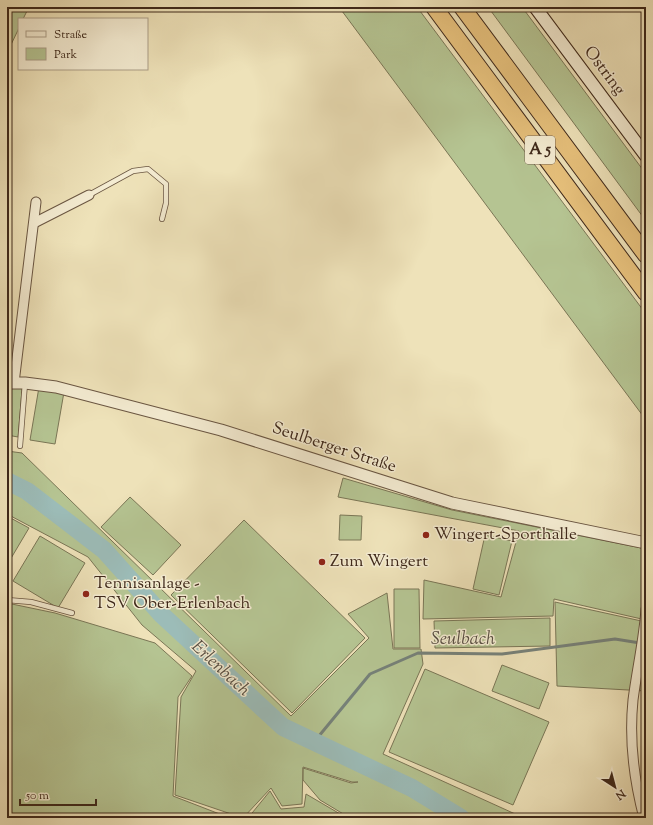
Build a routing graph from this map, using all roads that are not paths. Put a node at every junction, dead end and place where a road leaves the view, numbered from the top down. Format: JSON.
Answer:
{"nodes":[{"id":1,"x":434,"y":7,"type":"edge"},
{"id":2,"x":462,"y":7,"type":"edge"},
{"id":3,"x":535,"y":7,"type":"edge"},
{"id":4,"x":646,"y":156,"type":"edge"},
{"id":5,"x":89,"y":195,"type":"joint"},
{"id":6,"x":36,"y":202,"type":"dead end"},
{"id":7,"x":162,"y":219,"type":"dead end"},
{"id":8,"x":34,"y":223,"type":"junction"},
{"id":9,"x":646,"y":255,"type":"edge"},
{"id":10,"x":646,"y":294,"type":"edge"},
{"id":11,"x":10,"y":383,"type":"edge"},
{"id":12,"x":25,"y":383,"type":"junction"},
{"id":13,"x":20,"y":446,"type":"dead end"},
{"id":14,"x":646,"y":543,"type":"edge"},
{"id":15,"x":7,"y":600,"type":"edge"},
{"id":16,"x":646,"y":609,"type":"edge"},
{"id":17,"x":72,"y":613,"type":"dead end"},
{"id":18,"x":644,"y":818,"type":"edge"}],
"edges":[{"from":1,"to":10,"type":"highway","number":"A 5"},
{"from":2,"to":9,"type":"highway","number":"A 5"},
{"from":3,"to":4,"type":"main road","name":"Ostring"},
{"from":5,"to":7,"type":"lane"},
{"from":5,"to":8,"type":"street"},
{"from":6,"to":8,"type":"street","name":"Seulberger Straße"},
{"from":8,"to":11,"type":"street","name":"Seulberger Straße"},
{"from":11,"to":12,"type":"street","name":"Seulberger Straße"},
{"from":12,"to":13,"type":"lane"},
{"from":12,"to":14,"type":"street","name":"Seulberger Straße"},
{"from":15,"to":17,"type":"lane"},
{"from":16,"to":18,"type":"street"}]}
